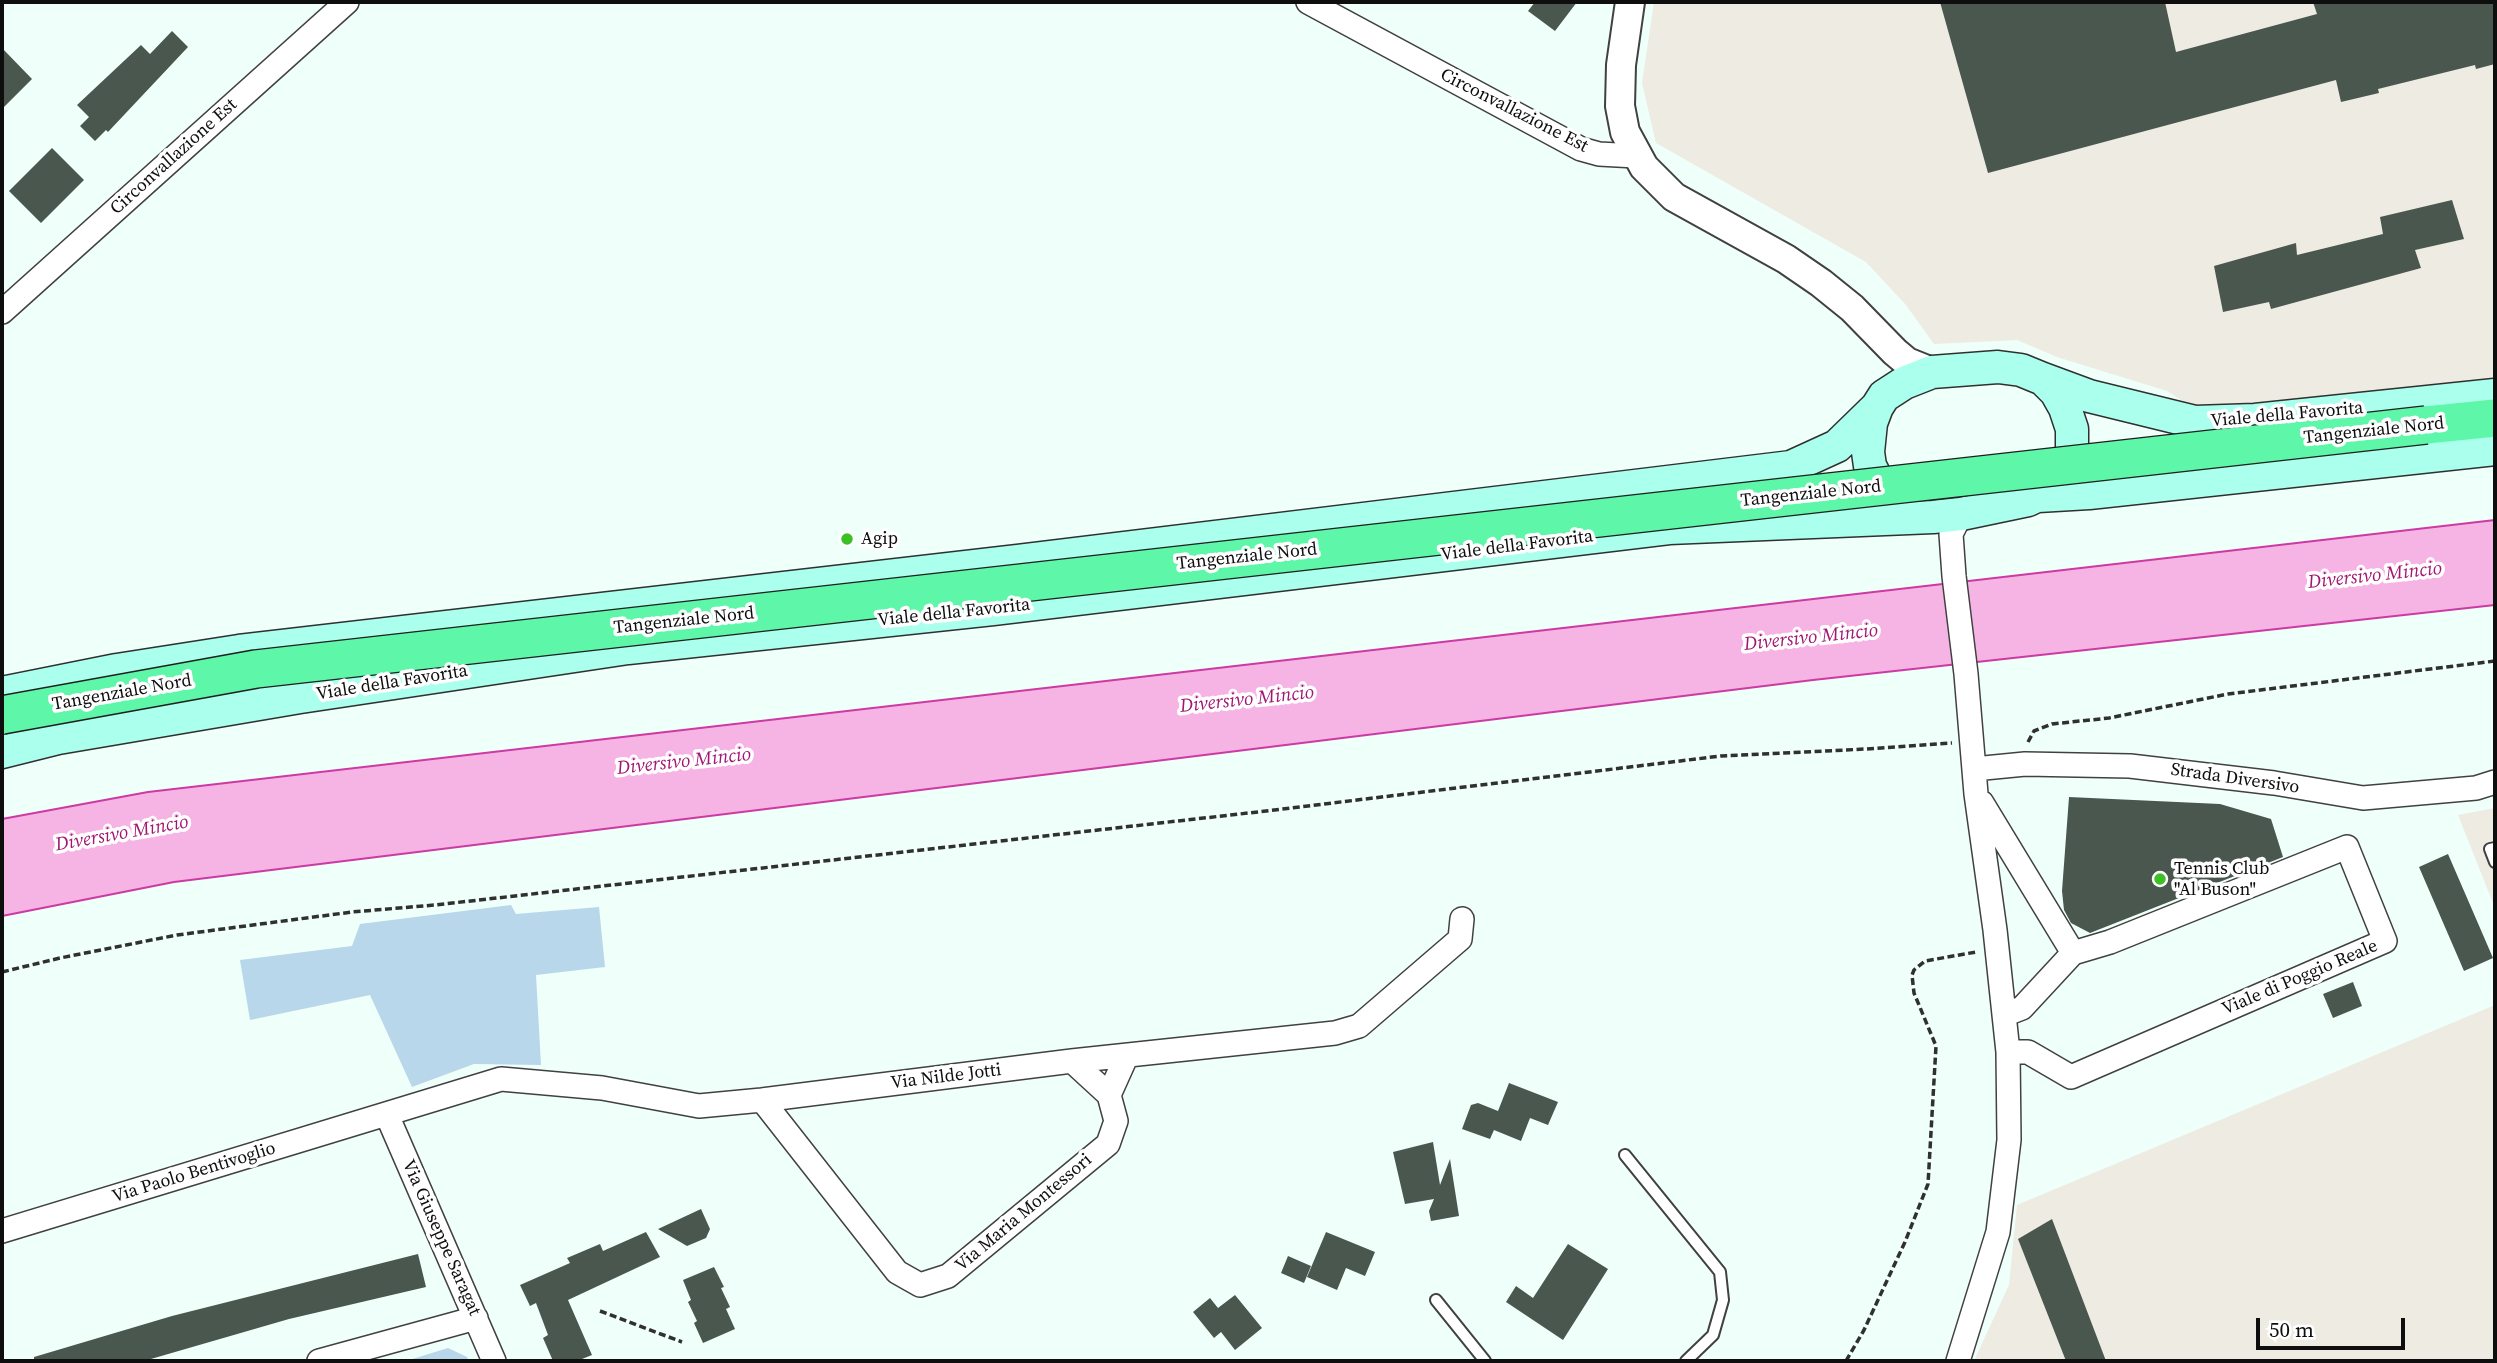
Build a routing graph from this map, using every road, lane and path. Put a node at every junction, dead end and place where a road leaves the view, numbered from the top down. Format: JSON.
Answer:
{"nodes":[{"id":1,"x":347,"y":2,"type":"edge"},
{"id":2,"x":1308,"y":2,"type":"edge"},
{"id":3,"x":1630,"y":2,"type":"edge"},
{"id":4,"x":1636,"y":156,"type":"junction"},
{"id":5,"x":2,"y":312,"type":"edge"},
{"id":6,"x":1883,"y":341,"type":"junction"},
{"id":7,"x":1931,"y":372,"type":"junction"},
{"id":8,"x":2043,"y":379,"type":"junction"},
{"id":9,"x":2495,"y":395,"type":"edge"},
{"id":10,"x":1881,"y":402,"type":"junction"},
{"id":11,"x":2495,"y":418,"type":"edge"},
{"id":12,"x":2495,"y":449,"type":"edge"},
{"id":13,"x":2038,"y":496,"type":"junction"},
{"id":14,"x":1939,"y":521,"type":"junction"},
{"id":15,"x":2495,"y":661,"type":"edge"},
{"id":16,"x":2,"y":694,"type":"edge"},
{"id":17,"x":2,"y":715,"type":"edge"},
{"id":18,"x":1971,"y":741,"type":"junction"},
{"id":19,"x":2,"y":752,"type":"edge"},
{"id":20,"x":2025,"y":764,"type":"junction"},
{"id":21,"x":1974,"y":769,"type":"junction"},
{"id":22,"x":2495,"y":782,"type":"edge"},
{"id":23,"x":1976,"y":794,"type":"junction"},
{"id":24,"x":2495,"y":848,"type":"edge"},
{"id":25,"x":2495,"y":862,"type":"edge"},
{"id":26,"x":1462,"y":919,"type":"dead end"},
{"id":27,"x":1997,"y":948,"type":"junction"},
{"id":28,"x":2073,"y":953,"type":"junction"},
{"id":29,"x":2,"y":972,"type":"edge"},
{"id":30,"x":2004,"y":1014,"type":"junction"},
{"id":31,"x":2008,"y":1052,"type":"junction"},
{"id":32,"x":1127,"y":1055,"type":"junction"},
{"id":33,"x":1072,"y":1060,"type":"junction"},
{"id":34,"x":1109,"y":1096,"type":"junction"},
{"id":35,"x":762,"y":1100,"type":"junction"},
{"id":36,"x":387,"y":1115,"type":"junction"},
{"id":37,"x":1625,"y":1155,"type":"dead end"},
{"id":38,"x":2,"y":1231,"type":"edge"},
{"id":39,"x":1436,"y":1300,"type":"dead end"},
{"id":40,"x":600,"y":1311,"type":"dead end"},
{"id":41,"x":476,"y":1318,"type":"junction"},
{"id":42,"x":682,"y":1342,"type":"dead end"},
{"id":43,"x":345,"y":1358,"type":"edge"},
{"id":44,"x":318,"y":1361,"type":"edge"},
{"id":45,"x":494,"y":1361,"type":"edge"},
{"id":46,"x":1485,"y":1361,"type":"edge"},
{"id":47,"x":1686,"y":1361,"type":"edge"},
{"id":48,"x":1846,"y":1361,"type":"edge"},
{"id":49,"x":1958,"y":1361,"type":"edge"}],
"edges":[{"from":1,"to":5,"type":"street","name":"Circonvallazione Est"},
{"from":2,"to":4,"type":"street","name":"Circonvallazione Est"},
{"from":3,"to":4,"type":"street"},
{"from":4,"to":6,"type":"street"},
{"from":6,"to":7,"type":"street"},
{"from":6,"to":10,"type":"street"},
{"from":7,"to":8,"type":"main road"},
{"from":7,"to":10,"type":"main road"},
{"from":8,"to":9,"type":"main road","name":"Viale della Favorita"},
{"from":8,"to":13,"type":"main road"},
{"from":10,"to":14,"type":"main road"},
{"from":10,"to":16,"type":"main road"},
{"from":11,"to":17,"type":"highway","name":"Tangenziale Nord","bridge":true},
{"from":12,"to":13,"type":"main road"},
{"from":13,"to":14,"type":"main road"},
{"from":14,"to":18,"type":"street"},
{"from":14,"to":19,"type":"main road","name":"Viale della Favorita"},
{"from":15,"to":20,"type":"path"},
{"from":18,"to":21,"type":"street"},
{"from":18,"to":29,"type":"path"},
{"from":20,"to":21,"type":"street","name":"Strada Diversivo"},
{"from":20,"to":22,"type":"street","name":"Strada Diversivo"},
{"from":21,"to":23,"type":"street"},
{"from":23,"to":27,"type":"street"},
{"from":23,"to":28,"type":"street"},
{"from":24,"to":25,"type":"lane"},
{"from":26,"to":32,"type":"street","name":"Via Nilde Jotti"},
{"from":27,"to":30,"type":"street"},
{"from":27,"to":48,"type":"path"},
{"from":28,"to":30,"type":"street"},
{"from":28,"to":31,"type":"street","name":"Viale di Poggio Reale"},
{"from":30,"to":31,"type":"street"},
{"from":31,"to":49,"type":"street"},
{"from":32,"to":33,"type":"street","name":"Via Nilde Jotti"},
{"from":32,"to":34,"type":"street"},
{"from":33,"to":34,"type":"street"},
{"from":33,"to":35,"type":"street","name":"Via Nilde Jotti"},
{"from":34,"to":35,"type":"street","name":"Via Maria Montessori"},
{"from":35,"to":36,"type":"street","name":"Via Nilde Jotti"},
{"from":36,"to":38,"type":"street","name":"Via Paolo Bentivoglio"},
{"from":36,"to":41,"type":"street","name":"Via Giuseppe Saragat"},
{"from":37,"to":47,"type":"lane"},
{"from":39,"to":46,"type":"lane"},
{"from":40,"to":42,"type":"path"},
{"from":41,"to":43,"type":"street"},
{"from":41,"to":45,"type":"street","name":"Via Giuseppe Saragat"},
{"from":43,"to":44,"type":"street"}]}
